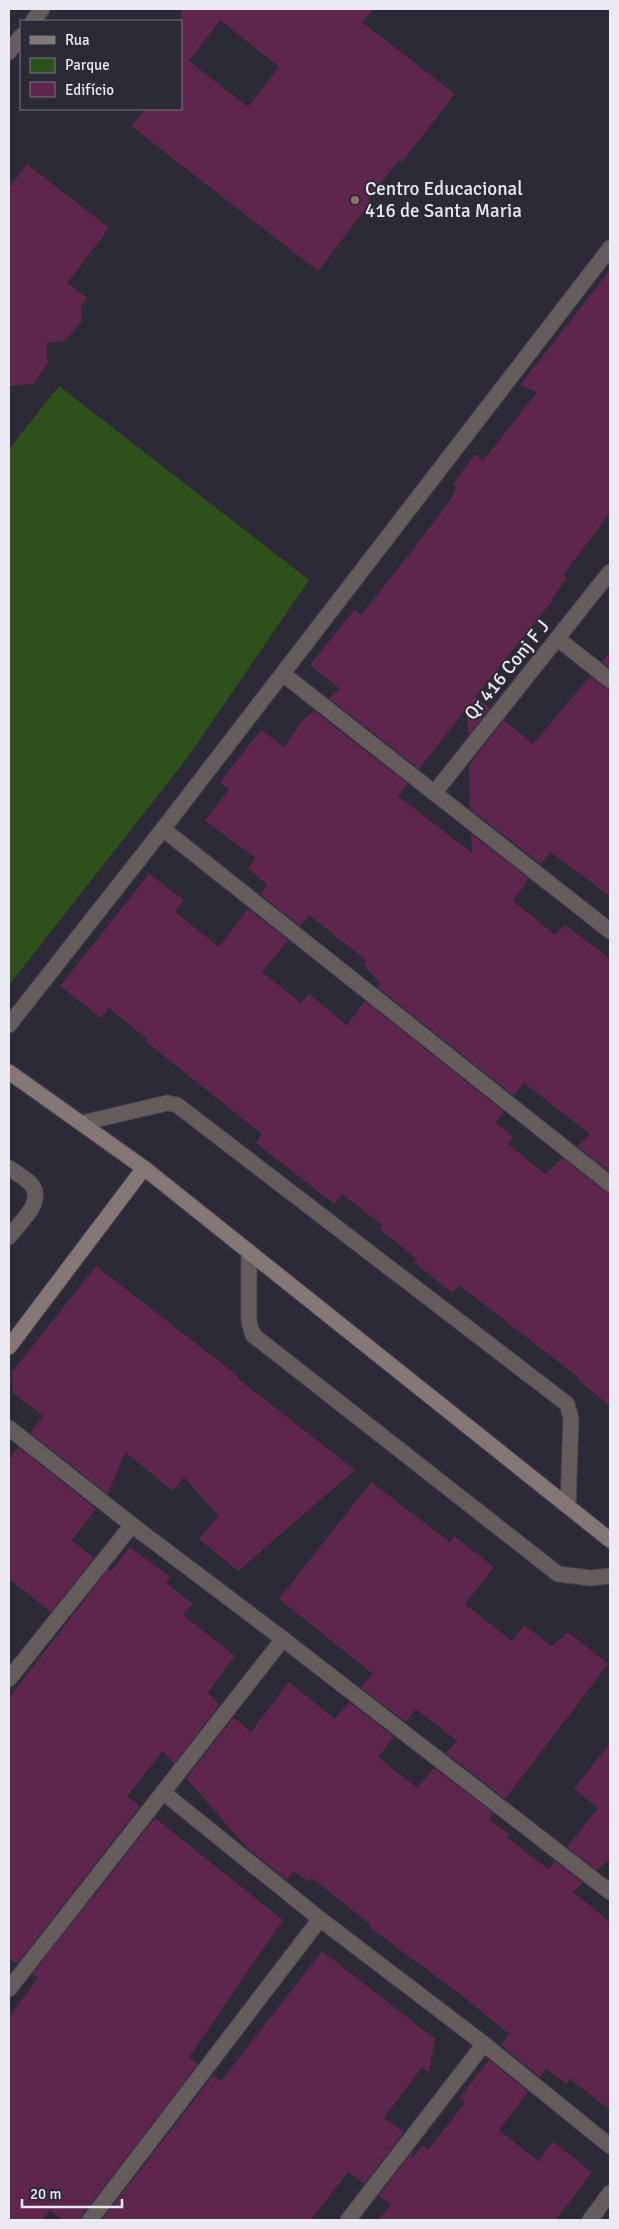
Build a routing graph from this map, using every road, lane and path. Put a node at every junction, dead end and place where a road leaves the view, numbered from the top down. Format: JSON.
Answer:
{"nodes":[{"id":1,"x":42,"y":9,"type":"edge"},
{"id":2,"x":34,"y":20,"type":"edge"},
{"id":3,"x":20,"y":37,"type":"edge"},
{"id":4,"x":9,"y":52,"type":"edge"},
{"id":5,"x":610,"y":248,"type":"edge"},
{"id":6,"x":610,"y":572,"type":"edge"},
{"id":7,"x":558,"y":639,"type":"junction"},
{"id":8,"x":284,"y":674,"type":"junction"},
{"id":9,"x":610,"y":680,"type":"edge"},
{"id":10,"x":435,"y":792,"type":"junction"},
{"id":11,"x":163,"y":829,"type":"junction"},
{"id":12,"x":610,"y":930,"type":"edge"},
{"id":13,"x":9,"y":1025,"type":"edge"},
{"id":14,"x":9,"y":1072,"type":"edge"},
{"id":15,"x":82,"y":1123,"type":"junction"},
{"id":16,"x":9,"y":1168,"type":"edge"},
{"id":17,"x":144,"y":1168,"type":"junction"},
{"id":18,"x":610,"y":1184,"type":"edge"},
{"id":19,"x":9,"y":1237,"type":"edge"},
{"id":20,"x":249,"y":1253,"type":"junction"},
{"id":21,"x":9,"y":1346,"type":"edge"},
{"id":22,"x":9,"y":1428,"type":"edge"},
{"id":23,"x":568,"y":1506,"type":"junction"},
{"id":24,"x":132,"y":1525,"type":"junction"},
{"id":25,"x":610,"y":1540,"type":"edge"},
{"id":26,"x":610,"y":1576,"type":"edge"},
{"id":27,"x":283,"y":1639,"type":"junction"},
{"id":28,"x":9,"y":1678,"type":"edge"},
{"id":29,"x":164,"y":1793,"type":"junction"},
{"id":30,"x":610,"y":1892,"type":"edge"},
{"id":31,"x":320,"y":1919,"type":"junction"},
{"id":32,"x":9,"y":1989,"type":"edge"},
{"id":33,"x":484,"y":2044,"type":"junction"},
{"id":34,"x":610,"y":2146,"type":"edge"},
{"id":35,"x":610,"y":2193,"type":"edge"},
{"id":36,"x":90,"y":2220,"type":"edge"},
{"id":37,"x":348,"y":2220,"type":"edge"},
{"id":38,"x":590,"y":2220,"type":"edge"}],
"edges":[{"from":1,"to":2,"type":"street"},
{"from":3,"to":4,"type":"street"},
{"from":5,"to":8,"type":"street"},
{"from":6,"to":7,"type":"street","name":"Qr 416 Conj F J"},
{"from":7,"to":9,"type":"street"},
{"from":7,"to":10,"type":"street","name":"Qr 416 Conj F J"},
{"from":8,"to":10,"type":"street"},
{"from":8,"to":11,"type":"street"},
{"from":10,"to":12,"type":"street"},
{"from":11,"to":13,"type":"street"},
{"from":11,"to":18,"type":"street"},
{"from":14,"to":15,"type":"street"},
{"from":15,"to":17,"type":"street"},
{"from":15,"to":23,"type":"street"},
{"from":16,"to":19,"type":"street"},
{"from":17,"to":20,"type":"street"},
{"from":17,"to":21,"type":"street"},
{"from":20,"to":23,"type":"street"},
{"from":20,"to":26,"type":"street"},
{"from":22,"to":24,"type":"street"},
{"from":23,"to":25,"type":"street"},
{"from":24,"to":27,"type":"street"},
{"from":24,"to":28,"type":"street"},
{"from":27,"to":29,"type":"street"},
{"from":27,"to":30,"type":"street"},
{"from":29,"to":31,"type":"street"},
{"from":29,"to":32,"type":"street"},
{"from":31,"to":33,"type":"street"},
{"from":31,"to":36,"type":"street"},
{"from":33,"to":34,"type":"street"},
{"from":33,"to":37,"type":"street"},
{"from":35,"to":38,"type":"street"}]}
